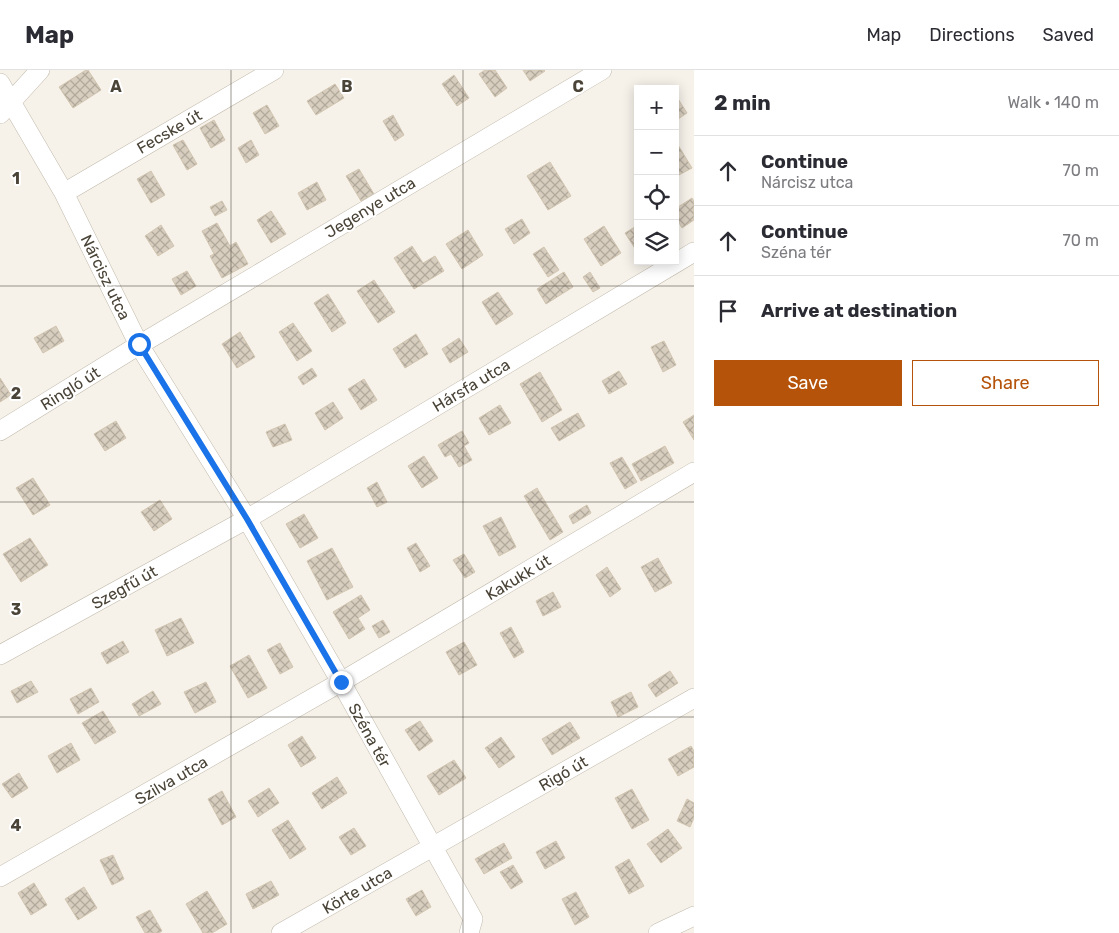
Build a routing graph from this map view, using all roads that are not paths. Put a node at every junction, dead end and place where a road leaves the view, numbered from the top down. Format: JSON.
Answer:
{"nodes":[{"id":1,"x":40,"y":70,"type":"edge"},
{"id":2,"x":274,"y":70,"type":"edge"},
{"id":3,"x":602,"y":70,"type":"edge"},
{"id":4,"x":0,"y":83,"type":"edge"},
{"id":5,"x":5,"y":108,"type":"edge"},
{"id":6,"x":64,"y":193,"type":"junction"},
{"id":7,"x":694,"y":252,"type":"edge"},
{"id":8,"x":139,"y":344,"type":"junction"},
{"id":9,"x":0,"y":431,"type":"edge"},
{"id":10,"x":694,"y":472,"type":"edge"},
{"id":11,"x":247,"y":519,"type":"junction"},
{"id":12,"x":0,"y":655,"type":"edge"},
{"id":13,"x":341,"y":682,"type":"junction"},
{"id":14,"x":694,"y":698,"type":"edge"},
{"id":15,"x":432,"y":847,"type":"junction"},
{"id":16,"x":0,"y":877,"type":"edge"},
{"id":17,"x":694,"y":916,"type":"edge"},
{"id":18,"x":281,"y":933,"type":"edge"},
{"id":19,"x":469,"y":933,"type":"edge"},
{"id":20,"x":658,"y":933,"type":"edge"}],
"edges":[{"from":1,"to":5,"type":"street"},
{"from":2,"to":6,"type":"street","name":"Fecske út"},
{"from":3,"to":8,"type":"street","name":"Jegenye utca"},
{"from":4,"to":5,"type":"street","name":"Nárcisz utca"},
{"from":5,"to":6,"type":"street","name":"Nárcisz utca"},
{"from":6,"to":8,"type":"street","name":"Nárcisz utca"},
{"from":7,"to":11,"type":"street","name":"Hársfa utca"},
{"from":8,"to":9,"type":"street","name":"Ringló út"},
{"from":8,"to":11,"type":"street","name":"Nárcisz utca"},
{"from":10,"to":13,"type":"street","name":"Kakukk út"},
{"from":11,"to":12,"type":"street","name":"Szegfű út"},
{"from":11,"to":13,"type":"street","name":"Széna tér"},
{"from":13,"to":15,"type":"street","name":"Széna tér"},
{"from":13,"to":16,"type":"street","name":"Szilva utca"},
{"from":14,"to":15,"type":"street","name":"Rigó út"},
{"from":15,"to":18,"type":"street","name":"Körte utca"},
{"from":15,"to":19,"type":"street"},
{"from":17,"to":20,"type":"street"}]}
